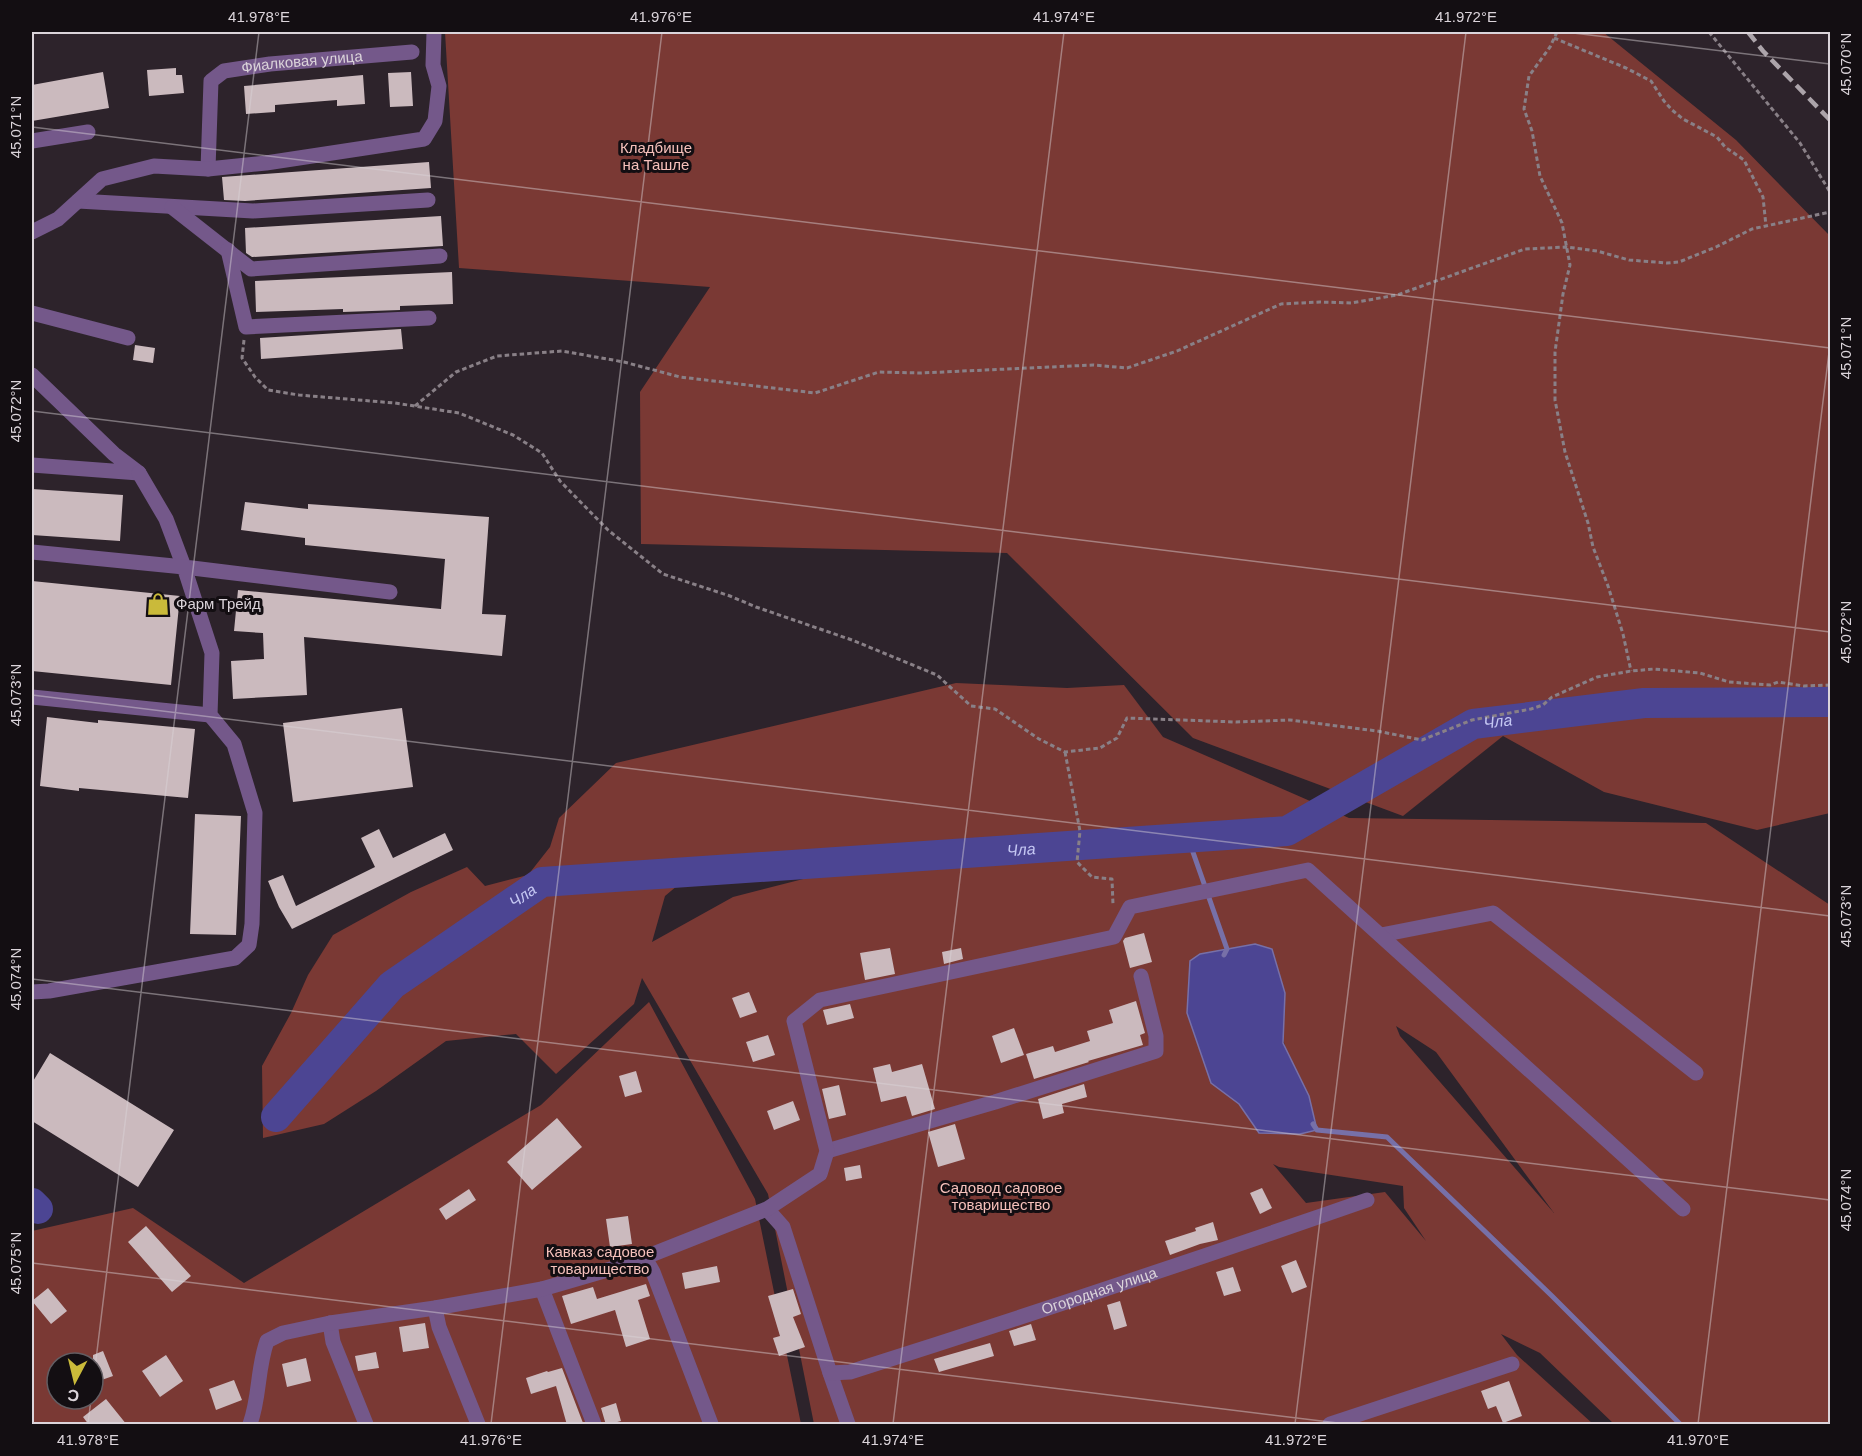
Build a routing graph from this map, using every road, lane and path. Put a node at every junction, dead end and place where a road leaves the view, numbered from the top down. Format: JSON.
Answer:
{"nodes":[{"id":1,"x":433,"y":32,"type":"edge"},
{"id":2,"x":1557,"y":32,"type":"edge"},
{"id":3,"x":1709,"y":32,"type":"edge"},
{"id":4,"x":1554,"y":38,"type":"junction"},
{"id":5,"x":412,"y":52,"type":"junction"},
{"id":6,"x":434,"y":65,"type":"junction"},
{"id":7,"x":88,"y":132,"type":"dead end"},
{"id":8,"x":32,"y":141,"type":"edge"},
{"id":9,"x":208,"y":169,"type":"junction"},
{"id":10,"x":1830,"y":192,"type":"edge"},
{"id":11,"x":428,"y":200,"type":"dead end"},
{"id":12,"x":78,"y":201,"type":"junction"},
{"id":13,"x":172,"y":207,"type":"junction"},
{"id":14,"x":1830,"y":212,"type":"edge"},
{"id":15,"x":1766,"y":226,"type":"junction"},
{"id":16,"x":32,"y":232,"type":"edge"},
{"id":17,"x":1566,"y":247,"type":"junction"},
{"id":18,"x":228,"y":250,"type":"junction"},
{"id":19,"x":440,"y":256,"type":"dead end"},
{"id":20,"x":32,"y":313,"type":"edge"},
{"id":21,"x":429,"y":318,"type":"dead end"},
{"id":22,"x":246,"y":327,"type":"junction"},
{"id":23,"x":128,"y":338,"type":"dead end"},
{"id":24,"x":32,"y":375,"type":"edge"},
{"id":25,"x":415,"y":406,"type":"junction"},
{"id":26,"x":32,"y":465,"type":"edge"},
{"id":27,"x":139,"y":474,"type":"junction"},
{"id":28,"x":32,"y":552,"type":"edge"},
{"id":29,"x":184,"y":567,"type":"junction"},
{"id":30,"x":390,"y":592,"type":"dead end"},
{"id":31,"x":1631,"y":671,"type":"junction"},
{"id":32,"x":1830,"y":686,"type":"edge"},
{"id":33,"x":32,"y":697,"type":"edge"},
{"id":34,"x":210,"y":715,"type":"junction"},
{"id":35,"x":1065,"y":752,"type":"junction"},
{"id":36,"x":1381,"y":935,"type":"junction"},
{"id":37,"x":1114,"y":937,"type":"junction"},
{"id":38,"x":1141,"y":976,"type":"dead end"},
{"id":39,"x":32,"y":992,"type":"edge"},
{"id":40,"x":1696,"y":1073,"type":"dead end"},
{"id":41,"x":827,"y":1151,"type":"junction"},
{"id":42,"x":1367,"y":1200,"type":"dead end"},
{"id":43,"x":767,"y":1209,"type":"junction"},
{"id":44,"x":1683,"y":1209,"type":"dead end"},
{"id":45,"x":645,"y":1258,"type":"junction"},
{"id":46,"x":542,"y":1288,"type":"junction"},
{"id":47,"x":435,"y":1308,"type":"junction"},
{"id":48,"x":330,"y":1323,"type":"junction"},
{"id":49,"x":1512,"y":1364,"type":"dead end"},
{"id":50,"x":830,"y":1373,"type":"junction"},
{"id":51,"x":250,"y":1425,"type":"edge"},
{"id":52,"x":366,"y":1425,"type":"edge"},
{"id":53,"x":478,"y":1425,"type":"edge"},
{"id":54,"x":594,"y":1425,"type":"edge"},
{"id":55,"x":711,"y":1425,"type":"edge"},
{"id":56,"x":848,"y":1425,"type":"edge"},
{"id":57,"x":1330,"y":1425,"type":"edge"}],
"edges":[{"from":1,"to":5,"type":"street"},
{"from":1,"to":6,"type":"street"},
{"from":2,"to":4,"type":"path"},
{"from":3,"to":10,"type":"path"},
{"from":4,"to":15,"type":"path"},
{"from":4,"to":17,"type":"path"},
{"from":5,"to":6,"type":"street"},
{"from":5,"to":9,"type":"street","name":"Фиалковая улица"},
{"from":6,"to":9,"type":"street"},
{"from":7,"to":8,"type":"street"},
{"from":9,"to":12,"type":"street"},
{"from":11,"to":13,"type":"street"},
{"from":12,"to":13,"type":"street"},
{"from":12,"to":16,"type":"street"},
{"from":13,"to":18,"type":"street"},
{"from":14,"to":15,"type":"path"},
{"from":15,"to":17,"type":"path"},
{"from":17,"to":25,"type":"path"},
{"from":17,"to":31,"type":"path"},
{"from":18,"to":19,"type":"street"},
{"from":18,"to":22,"type":"street"},
{"from":20,"to":23,"type":"street"},
{"from":21,"to":22,"type":"street"},
{"from":22,"to":25,"type":"path"},
{"from":24,"to":27,"type":"street"},
{"from":25,"to":35,"type":"path"},
{"from":26,"to":27,"type":"street"},
{"from":27,"to":29,"type":"street"},
{"from":28,"to":29,"type":"street"},
{"from":29,"to":30,"type":"street"},
{"from":29,"to":34,"type":"street"},
{"from":31,"to":32,"type":"path"},
{"from":31,"to":35,"type":"path"},
{"from":33,"to":34,"type":"street"},
{"from":34,"to":39,"type":"street"},
{"from":35,"to":37,"type":"path"},
{"from":36,"to":37,"type":"street"},
{"from":36,"to":40,"type":"street"},
{"from":36,"to":44,"type":"street"},
{"from":37,"to":41,"type":"street"},
{"from":38,"to":41,"type":"street"},
{"from":41,"to":43,"type":"street"},
{"from":42,"to":50,"type":"street","name":"Огородная улица"},
{"from":43,"to":45,"type":"street"},
{"from":43,"to":50,"type":"street"},
{"from":45,"to":46,"type":"street"},
{"from":45,"to":55,"type":"street"},
{"from":46,"to":47,"type":"street"},
{"from":46,"to":54,"type":"street"},
{"from":47,"to":48,"type":"street"},
{"from":47,"to":53,"type":"street"},
{"from":48,"to":51,"type":"street"},
{"from":48,"to":52,"type":"street"},
{"from":49,"to":57,"type":"street"},
{"from":50,"to":56,"type":"street"}]}
